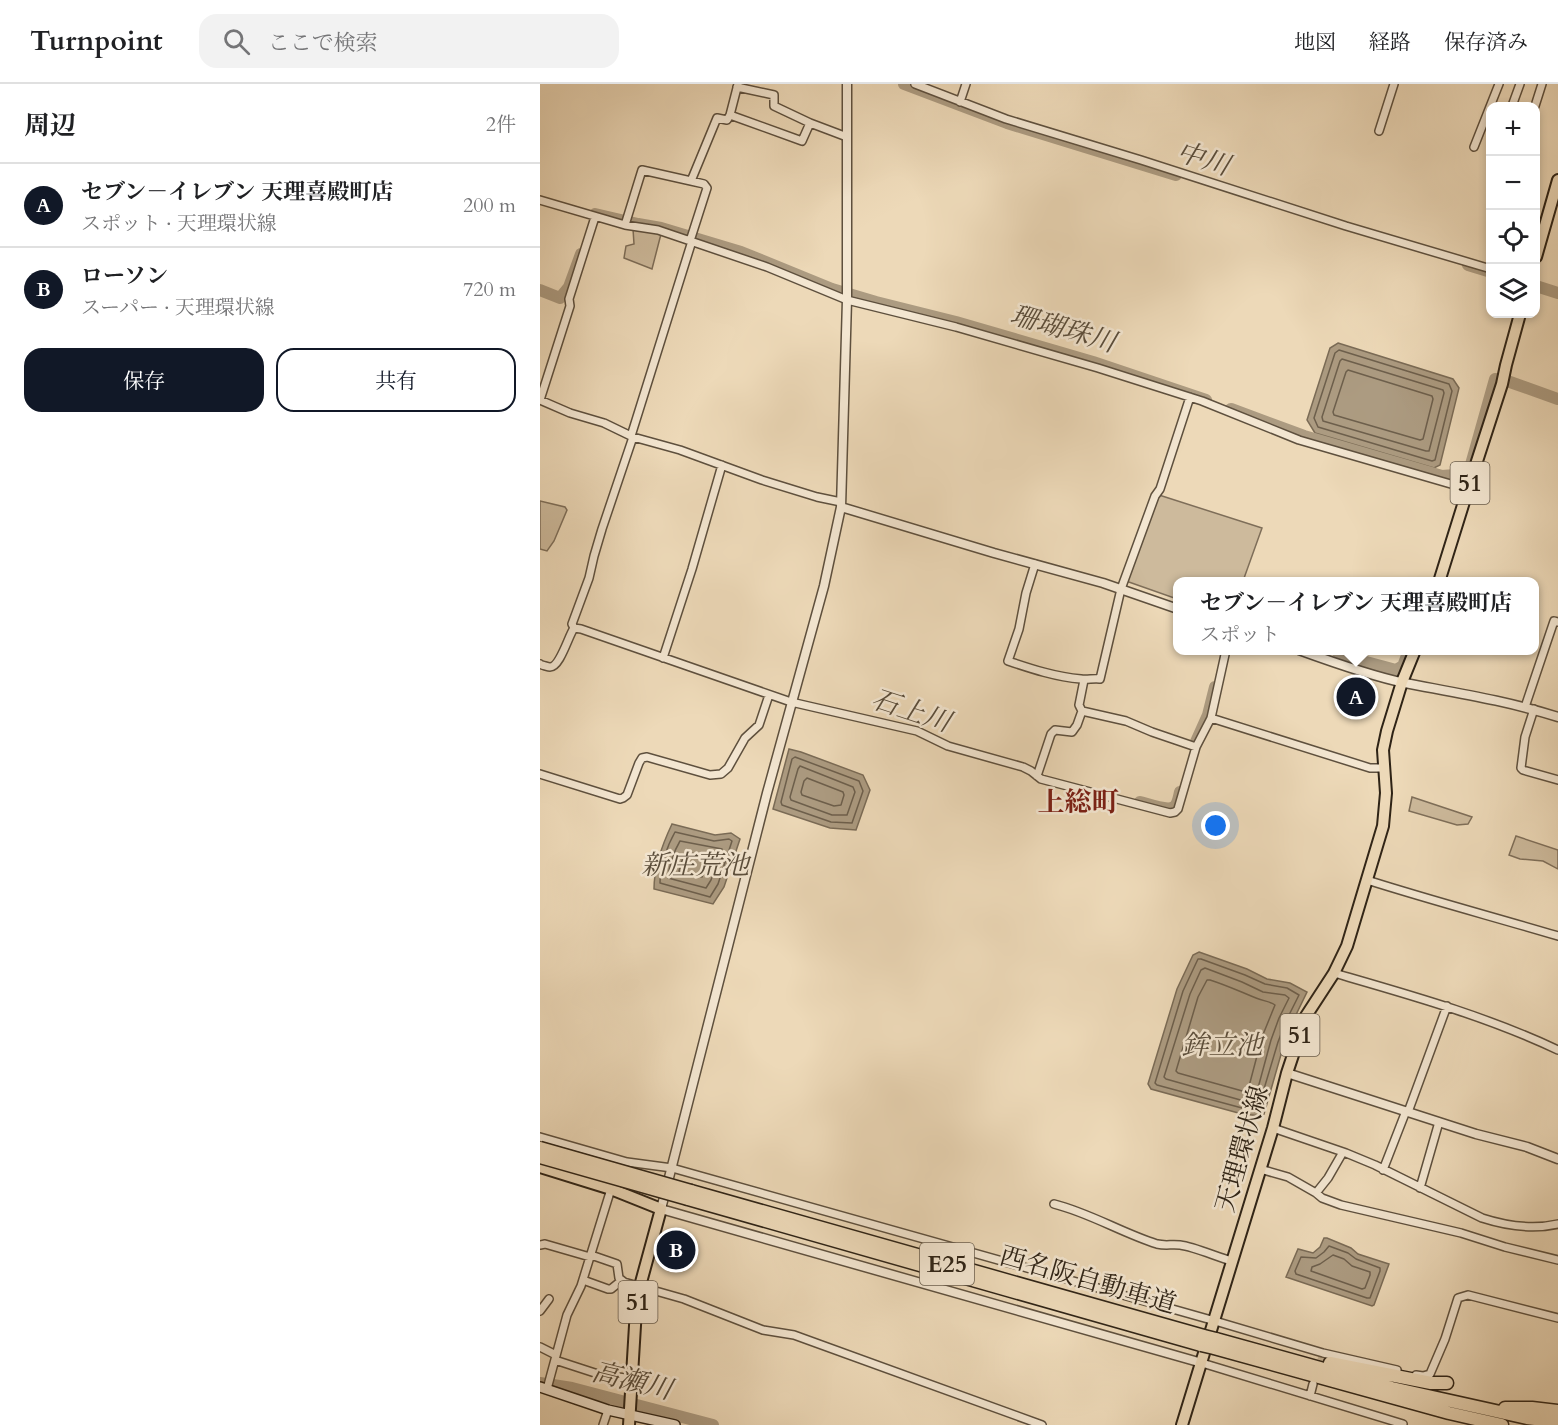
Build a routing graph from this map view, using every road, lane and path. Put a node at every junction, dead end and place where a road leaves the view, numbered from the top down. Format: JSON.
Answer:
{"nodes":[{"id":1,"x":848,"y":84,"type":"edge"},
{"id":2,"x":915,"y":84,"type":"edge"},
{"id":3,"x":966,"y":84,"type":"edge"},
{"id":4,"x":1394,"y":84,"type":"edge"},
{"id":5,"x":1499,"y":84,"type":"edge"},
{"id":6,"x":1520,"y":84,"type":"edge"},
{"id":7,"x":1542,"y":84,"type":"edge"},
{"id":8,"x":737,"y":86,"type":"edge"},
{"id":9,"x":960,"y":102,"type":"junction"},
{"id":10,"x":1513,"y":102,"type":"edge"},
{"id":11,"x":1536,"y":102,"type":"edge"},
{"id":12,"x":730,"y":115,"type":"junction"},
{"id":13,"x":810,"y":123,"type":"junction"},
{"id":14,"x":1379,"y":131,"type":"dead end"},
{"id":15,"x":847,"y":137,"type":"junction"},
{"id":16,"x":1474,"y":147,"type":"dead end"},
{"id":17,"x":1558,"y":180,"type":"edge"},
{"id":18,"x":691,"y":181,"type":"junction"},
{"id":19,"x":540,"y":201,"type":"edge"},
{"id":20,"x":595,"y":217,"type":"junction"},
{"id":21,"x":625,"y":225,"type":"junction"},
{"id":22,"x":691,"y":241,"type":"junction"},
{"id":23,"x":1540,"y":244,"type":"edge"},
{"id":24,"x":1486,"y":268,"type":"edge"},
{"id":25,"x":847,"y":300,"type":"junction"},
{"id":26,"x":1519,"y":318,"type":"edge"},
{"id":27,"x":1190,"y":397,"type":"junction"},
{"id":28,"x":540,"y":400,"type":"edge"},
{"id":29,"x":632,"y":437,"type":"junction"},
{"id":30,"x":722,"y":465,"type":"junction"},
{"id":31,"x":1468,"y":489,"type":"junction"},
{"id":32,"x":841,"y":504,"type":"junction"},
{"id":33,"x":1035,"y":564,"type":"junction"},
{"id":34,"x":1441,"y":577,"type":"edge"},
{"id":35,"x":1120,"y":589,"type":"junction"},
{"id":36,"x":1173,"y":607,"type":"edge"},
{"id":37,"x":1558,"y":622,"type":"edge"},
{"id":38,"x":574,"y":628,"type":"junction"},
{"id":39,"x":1225,"y":655,"type":"edge"},
{"id":40,"x":1312,"y":655,"type":"edge"},
{"id":41,"x":1413,"y":655,"type":"edge"},
{"id":42,"x":663,"y":658,"type":"junction"},
{"id":43,"x":540,"y":664,"type":"edge"},
{"id":44,"x":1084,"y":680,"type":"junction"},
{"id":45,"x":1402,"y":682,"type":"junction"},
{"id":46,"x":770,"y":695,"type":"junction"},
{"id":47,"x":791,"y":702,"type":"junction"},
{"id":48,"x":1530,"y":708,"type":"junction"},
{"id":49,"x":1082,"y":711,"type":"junction"},
{"id":50,"x":1558,"y":717,"type":"edge"},
{"id":51,"x":1211,"y":718,"type":"junction"},
{"id":52,"x":1194,"y":746,"type":"junction"},
{"id":53,"x":1384,"y":768,"type":"junction"},
{"id":54,"x":540,"y":774,"type":"edge"},
{"id":55,"x":1037,"y":776,"type":"junction"},
{"id":56,"x":1558,"y":780,"type":"edge"},
{"id":57,"x":1367,"y":880,"type":"junction"},
{"id":58,"x":1558,"y":936,"type":"edge"},
{"id":59,"x":1334,"y":973,"type":"junction"},
{"id":60,"x":1447,"y":1006,"type":"junction"},
{"id":61,"x":1558,"y":1050,"type":"edge"},
{"id":62,"x":1287,"y":1073,"type":"junction"},
{"id":63,"x":1407,"y":1111,"type":"junction"},
{"id":64,"x":1439,"y":1122,"type":"junction"},
{"id":65,"x":1273,"y":1128,"type":"junction"},
{"id":66,"x":540,"y":1137,"type":"edge"},
{"id":67,"x":540,"y":1148,"type":"edge"},
{"id":68,"x":1343,"y":1152,"type":"junction"},
{"id":69,"x":540,"y":1157,"type":"edge"},
{"id":70,"x":1558,"y":1159,"type":"edge"},
{"id":71,"x":540,"y":1167,"type":"edge"},
{"id":72,"x":672,"y":1168,"type":"junction"},
{"id":73,"x":1260,"y":1169,"type":"junction"},
{"id":74,"x":1383,"y":1170,"type":"junction"},
{"id":75,"x":1420,"y":1188,"type":"junction"},
{"id":76,"x":611,"y":1189,"type":"junction"},
{"id":77,"x":1316,"y":1193,"type":"junction"},
{"id":78,"x":689,"y":1195,"type":"junction"},
{"id":79,"x":1054,"y":1204,"type":"dead end"},
{"id":80,"x":661,"y":1209,"type":"junction"},
{"id":81,"x":1558,"y":1224,"type":"edge"},
{"id":82,"x":540,"y":1245,"type":"edge"},
{"id":83,"x":590,"y":1256,"type":"junction"},
{"id":84,"x":1558,"y":1260,"type":"edge"},
{"id":85,"x":1232,"y":1261,"type":"junction"},
{"id":86,"x":583,"y":1280,"type":"junction"},
{"id":87,"x":621,"y":1281,"type":"junction"},
{"id":88,"x":640,"y":1286,"type":"junction"},
{"id":89,"x":549,"y":1299,"type":"dead end"},
{"id":90,"x":540,"y":1311,"type":"edge"},
{"id":91,"x":1558,"y":1318,"type":"edge"},
{"id":92,"x":1215,"y":1321,"type":"junction"},
{"id":93,"x":1209,"y":1342,"type":"junction"},
{"id":94,"x":540,"y":1347,"type":"edge"},
{"id":95,"x":1247,"y":1348,"type":"junction"},
{"id":96,"x":555,"y":1358,"type":"junction"},
{"id":97,"x":1202,"y":1363,"type":"junction"},
{"id":98,"x":632,"y":1379,"type":"junction"},
{"id":99,"x":1447,"y":1383,"type":"dead end"},
{"id":100,"x":1313,"y":1384,"type":"dead end"},
{"id":101,"x":543,"y":1388,"type":"edge"},
{"id":102,"x":1310,"y":1396,"type":"junction"},
{"id":103,"x":1471,"y":1406,"type":"junction"},
{"id":104,"x":1506,"y":1408,"type":"junction"},
{"id":105,"x":608,"y":1410,"type":"junction"},
{"id":106,"x":1449,"y":1413,"type":"junction"},
{"id":107,"x":1558,"y":1413,"type":"edge"},
{"id":108,"x":629,"y":1417,"type":"edge"},
{"id":109,"x":1403,"y":1424,"type":"edge"},
{"id":110,"x":603,"y":1425,"type":"edge"},
{"id":111,"x":675,"y":1425,"type":"edge"},
{"id":112,"x":1042,"y":1425,"type":"edge"},
{"id":113,"x":1182,"y":1425,"type":"edge"},
{"id":114,"x":1472,"y":1425,"type":"edge"},
{"id":115,"x":1481,"y":1425,"type":"edge"},
{"id":116,"x":1491,"y":1425,"type":"edge"},
{"id":117,"x":1502,"y":1425,"type":"edge"}],
"edges":[{"from":1,"to":15,"type":"street"},
{"from":2,"to":9,"type":"street"},
{"from":3,"to":9,"type":"street"},
{"from":4,"to":14,"type":"street"},
{"from":5,"to":16,"type":"street"},
{"from":6,"to":10,"type":"street"},
{"from":7,"to":11,"type":"street"},
{"from":8,"to":12,"type":"street"},
{"from":8,"to":13,"type":"street"},
{"from":9,"to":24,"type":"street"},
{"from":12,"to":13,"type":"street"},
{"from":12,"to":18,"type":"street"},
{"from":13,"to":15,"type":"street"},
{"from":15,"to":25,"type":"street"},
{"from":17,"to":23,"type":"main road"},
{"from":18,"to":21,"type":"street"},
{"from":18,"to":22,"type":"street"},
{"from":19,"to":20,"type":"street"},
{"from":20,"to":21,"type":"street"},
{"from":20,"to":28,"type":"street"},
{"from":21,"to":22,"type":"street"},
{"from":22,"to":25,"type":"street"},
{"from":22,"to":29,"type":"street"},
{"from":25,"to":27,"type":"street"},
{"from":25,"to":32,"type":"street"},
{"from":26,"to":31,"type":"main road","number":"51"},
{"from":27,"to":31,"type":"street"},
{"from":27,"to":35,"type":"street"},
{"from":28,"to":29,"type":"street"},
{"from":29,"to":30,"type":"street"},
{"from":29,"to":38,"type":"street"},
{"from":30,"to":32,"type":"street"},
{"from":30,"to":42,"type":"street"},
{"from":31,"to":34,"type":"main road","number":"51"},
{"from":32,"to":33,"type":"street"},
{"from":32,"to":47,"type":"street"},
{"from":33,"to":35,"type":"street"},
{"from":33,"to":44,"type":"street"},
{"from":35,"to":36,"type":"street"},
{"from":35,"to":44,"type":"street"},
{"from":37,"to":48,"type":"street"},
{"from":38,"to":42,"type":"street"},
{"from":38,"to":43,"type":"street"},
{"from":39,"to":51,"type":"street"},
{"from":40,"to":45,"type":"street"},
{"from":41,"to":45,"type":"main road","name":"天理環状線","number":"51"},
{"from":42,"to":46,"type":"street"},
{"from":44,"to":49,"type":"street"},
{"from":45,"to":48,"type":"street"},
{"from":45,"to":53,"type":"main road","name":"天理環状線","number":"51"},
{"from":46,"to":47,"type":"street"},
{"from":46,"to":54,"type":"street"},
{"from":47,"to":55,"type":"street"},
{"from":47,"to":72,"type":"street"},
{"from":48,"to":50,"type":"street"},
{"from":48,"to":56,"type":"street"},
{"from":49,"to":52,"type":"street"},
{"from":49,"to":55,"type":"street"},
{"from":51,"to":52,"type":"street"},
{"from":51,"to":53,"type":"street"},
{"from":52,"to":55,"type":"street"},
{"from":53,"to":57,"type":"main road","name":"天理環状線","number":"51"},
{"from":57,"to":58,"type":"street"},
{"from":57,"to":59,"type":"main road","name":"天理環状線","number":"51"},
{"from":59,"to":60,"type":"street"},
{"from":59,"to":62,"type":"main road","name":"天理環状線","number":"51"},
{"from":60,"to":61,"type":"street"},
{"from":60,"to":63,"type":"street"},
{"from":62,"to":63,"type":"street"},
{"from":62,"to":65,"type":"main road","name":"天理環状線","number":"51"},
{"from":63,"to":64,"type":"street"},
{"from":63,"to":74,"type":"street"},
{"from":64,"to":70,"type":"street"},
{"from":64,"to":75,"type":"street"},
{"from":65,"to":68,"type":"street"},
{"from":65,"to":73,"type":"main road","name":"天理環状線","number":"51"},
{"from":66,"to":72,"type":"street"},
{"from":67,"to":78,"type":"highway","name":"西名阪自動車道","number":"E25","bridge":true},
{"from":68,"to":74,"type":"street"},
{"from":68,"to":77,"type":"street"},
{"from":69,"to":78,"type":"highway","name":"西名阪自動車道","number":"E25","bridge":true},
{"from":71,"to":76,"type":"main road"},
{"from":72,"to":80,"type":"street"},
{"from":72,"to":92,"type":"street"},
{"from":73,"to":77,"type":"street"},
{"from":73,"to":85,"type":"main road","name":"天理環状線","number":"51"},
{"from":74,"to":75,"type":"street"},
{"from":75,"to":81,"type":"street"},
{"from":76,"to":80,"type":"main road"},
{"from":76,"to":83,"type":"street"},
{"from":77,"to":84,"type":"street"},
{"from":78,"to":93,"type":"highway","name":"西名阪自動車道","number":"E25"},
{"from":79,"to":85,"type":"street"},
{"from":80,"to":88,"type":"main road","number":"51"},
{"from":80,"to":97,"type":"street"},
{"from":82,"to":83,"type":"street"},
{"from":83,"to":86,"type":"street"},
{"from":83,"to":87,"type":"street"},
{"from":85,"to":92,"type":"main road","name":"天理環状線","number":"51"},
{"from":86,"to":87,"type":"street"},
{"from":86,"to":96,"type":"street"},
{"from":87,"to":88,"type":"street"},
{"from":88,"to":98,"type":"main road","number":"51"},
{"from":88,"to":112,"type":"street"},
{"from":89,"to":90,"type":"street"},
{"from":91,"to":92,"type":"street"},
{"from":92,"to":97,"type":"main road","name":"天理環状線","number":"51"},
{"from":93,"to":95,"type":"highway","name":"西名阪自動車道","number":"E25"},
{"from":93,"to":106,"type":"highway","name":"西名阪自動車道","number":"E25"},
{"from":94,"to":96,"type":"street"},
{"from":95,"to":99,"type":"highway"},
{"from":95,"to":103,"type":"highway","name":"西名阪自動車道","number":"E25"},
{"from":96,"to":98,"type":"street"},
{"from":96,"to":101,"type":"street"},
{"from":97,"to":102,"type":"street"},
{"from":97,"to":113,"type":"main road","name":"天理環状線","number":"51"},
{"from":98,"to":108,"type":"main road","number":"51"},
{"from":100,"to":102,"type":"street"},
{"from":101,"to":105,"type":"main road"},
{"from":102,"to":109,"type":"street"},
{"from":103,"to":104,"type":"highway","number":"E25"},
{"from":103,"to":107,"type":"highway","name":"西名阪自動車道","number":"E25"},
{"from":104,"to":107,"type":"highway","number":"E25"},
{"from":104,"to":107,"type":"highway","number":"E25"},
{"from":105,"to":108,"type":"main road"},
{"from":105,"to":110,"type":"street"},
{"from":106,"to":114,"type":"highway"},
{"from":106,"to":115,"type":"highway"},
{"from":106,"to":116,"type":"highway","number":"E25"},
{"from":106,"to":117,"type":"highway","name":"西名阪自動車道","number":"E25"},
{"from":108,"to":111,"type":"main road"}]}
